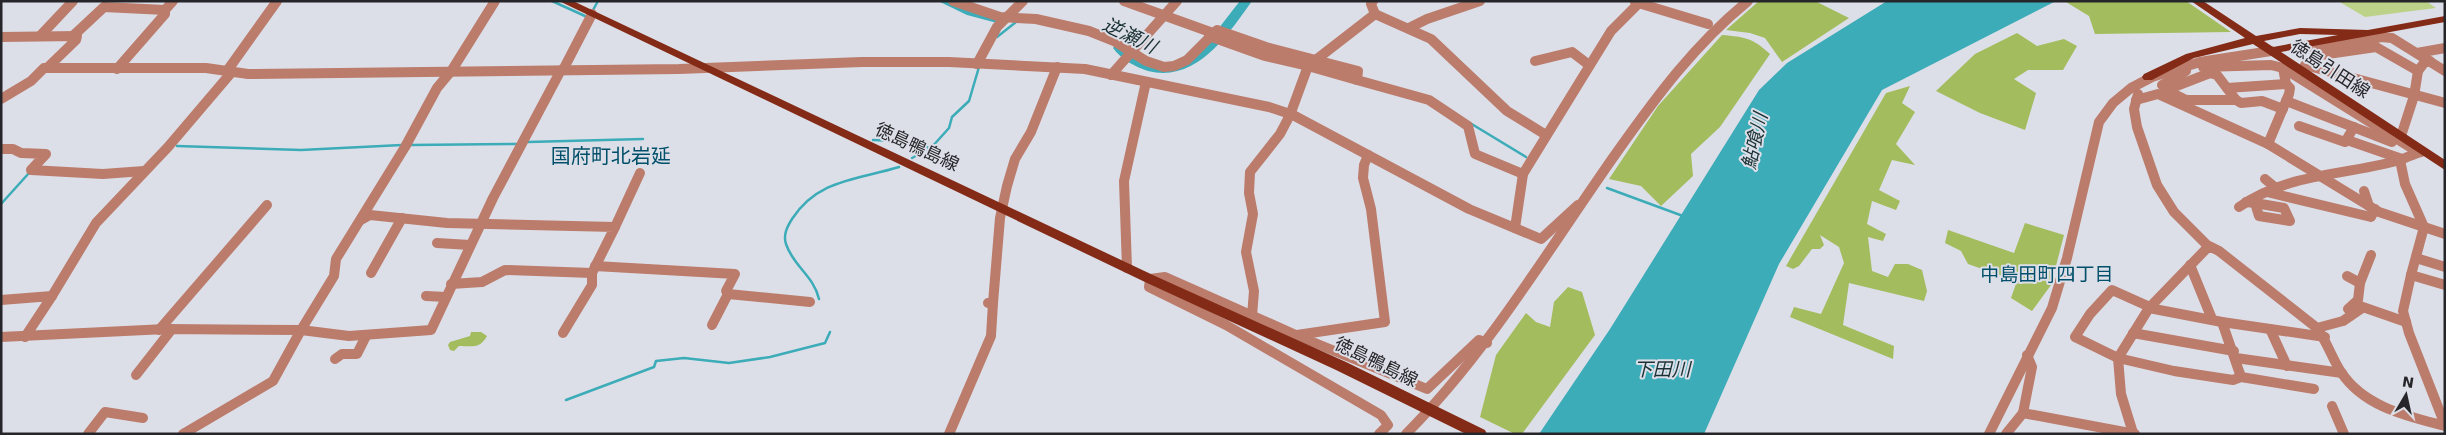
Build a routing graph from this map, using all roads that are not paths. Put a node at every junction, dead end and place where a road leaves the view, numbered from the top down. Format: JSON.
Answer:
{"nodes":[{"id":1,"x":73,"y":1,"type":"edge"},
{"id":2,"x":173,"y":1,"type":"edge"},
{"id":3,"x":277,"y":1,"type":"edge"},
{"id":4,"x":495,"y":1,"type":"edge"},
{"id":5,"x":564,"y":1,"type":"edge"},
{"id":6,"x":953,"y":1,"type":"edge"},
{"id":7,"x":1023,"y":1,"type":"edge"},
{"id":8,"x":1124,"y":1,"type":"edge"},
{"id":9,"x":1177,"y":1,"type":"edge"},
{"id":10,"x":1480,"y":1,"type":"edge"},
{"id":11,"x":1748,"y":1,"type":"edge"},
{"id":12,"x":2196,"y":1,"type":"edge"},
{"id":13,"x":1369,"y":2,"type":"edge"},
{"id":14,"x":1639,"y":2,"type":"edge"},
{"id":15,"x":165,"y":10,"type":"junction"},
{"id":16,"x":592,"y":14,"type":"junction"},
{"id":17,"x":1375,"y":14,"type":"junction"},
{"id":18,"x":1164,"y":16,"type":"junction"},
{"id":19,"x":1004,"y":20,"type":"junction"},
{"id":20,"x":2442,"y":21,"type":"edge"},
{"id":21,"x":1708,"y":24,"type":"dead end"},
{"id":22,"x":1409,"y":28,"type":"junction"},
{"id":23,"x":2368,"y":33,"type":"junction"},
{"id":24,"x":74,"y":35,"type":"junction"},
{"id":25,"x":1215,"y":35,"type":"junction"},
{"id":26,"x":41,"y":36,"type":"junction"},
{"id":27,"x":1,"y":37,"type":"edge"},
{"id":28,"x":2288,"y":47,"type":"junction"},
{"id":29,"x":2445,"y":48,"type":"edge"},
{"id":30,"x":2269,"y":50,"type":"junction"},
{"id":31,"x":2418,"y":53,"type":"junction"},
{"id":32,"x":1128,"y":55,"type":"junction"},
{"id":33,"x":1535,"y":61,"type":"dead end"},
{"id":34,"x":2430,"y":61,"type":"junction"},
{"id":35,"x":1312,"y":63,"type":"junction"},
{"id":36,"x":977,"y":64,"type":"junction"},
{"id":37,"x":1589,"y":65,"type":"junction"},
{"id":38,"x":2305,"y":65,"type":"dead end"},
{"id":39,"x":2190,"y":66,"type":"junction"},
{"id":40,"x":706,"y":67,"type":"junction"},
{"id":41,"x":1057,"y":67,"type":"junction"},
{"id":42,"x":47,"y":68,"type":"junction"},
{"id":43,"x":2283,"y":68,"type":"junction"},
{"id":44,"x":117,"y":69,"type":"junction"},
{"id":45,"x":2321,"y":69,"type":"junction"},
{"id":46,"x":452,"y":70,"type":"junction"},
{"id":47,"x":562,"y":70,"type":"junction"},
{"id":48,"x":2418,"y":71,"type":"junction"},
{"id":49,"x":2445,"y":71,"type":"edge"},
{"id":50,"x":229,"y":72,"type":"junction"},
{"id":51,"x":1111,"y":74,"type":"junction"},
{"id":52,"x":2148,"y":77,"type":"junction"},
{"id":53,"x":1146,"y":82,"type":"junction"},
{"id":54,"x":2286,"y":84,"type":"junction"},
{"id":55,"x":2227,"y":88,"type":"junction"},
{"id":56,"x":2165,"y":89,"type":"junction"},
{"id":57,"x":2137,"y":96,"type":"junction"},
{"id":58,"x":2414,"y":96,"type":"junction"},
{"id":59,"x":1,"y":99,"type":"edge"},
{"id":60,"x":2236,"y":100,"type":"junction"},
{"id":61,"x":2445,"y":103,"type":"edge"},
{"id":62,"x":2284,"y":105,"type":"junction"},
{"id":63,"x":1290,"y":115,"type":"junction"},
{"id":64,"x":2299,"y":126,"type":"dead end"},
{"id":65,"x":2354,"y":127,"type":"junction"},
{"id":66,"x":1546,"y":135,"type":"junction"},
{"id":67,"x":2401,"y":136,"type":"junction"},
{"id":68,"x":2347,"y":140,"type":"junction"},
{"id":69,"x":2268,"y":144,"type":"junction"},
{"id":70,"x":1,"y":149,"type":"edge"},
{"id":71,"x":1368,"y":155,"type":"junction"},
{"id":72,"x":2430,"y":156,"type":"edge"},
{"id":73,"x":2401,"y":159,"type":"junction"},
{"id":74,"x":2445,"y":166,"type":"edge"},
{"id":75,"x":144,"y":172,"type":"junction"},
{"id":76,"x":640,"y":173,"type":"dead end"},
{"id":77,"x":1523,"y":174,"type":"junction"},
{"id":78,"x":2318,"y":175,"type":"junction"},
{"id":79,"x":2265,"y":179,"type":"dead end"},
{"id":80,"x":2276,"y":188,"type":"junction"},
{"id":81,"x":2264,"y":191,"type":"junction"},
{"id":82,"x":2364,"y":191,"type":"dead end"},
{"id":83,"x":2247,"y":204,"type":"junction"},
{"id":84,"x":266,"y":205,"type":"dead end"},
{"id":85,"x":1578,"y":206,"type":"junction"},
{"id":86,"x":2372,"y":207,"type":"junction"},
{"id":87,"x":1003,"y":208,"type":"junction"},
{"id":88,"x":402,"y":218,"type":"junction"},
{"id":89,"x":361,"y":220,"type":"junction"},
{"id":90,"x":482,"y":223,"type":"junction"},
{"id":91,"x":615,"y":227,"type":"junction"},
{"id":92,"x":2424,"y":227,"type":"junction"},
{"id":93,"x":1515,"y":228,"type":"junction"},
{"id":94,"x":2445,"y":234,"type":"edge"},
{"id":95,"x":437,"y":243,"type":"dead end"},
{"id":96,"x":470,"y":245,"type":"junction"},
{"id":97,"x":2207,"y":245,"type":"dead end"},
{"id":98,"x":2371,"y":255,"type":"dead end"},
{"id":99,"x":2416,"y":258,"type":"junction"},
{"id":100,"x":2190,"y":265,"type":"junction"},
{"id":101,"x":2445,"y":267,"type":"edge"},
{"id":102,"x":1127,"y":268,"type":"junction"},
{"id":103,"x":593,"y":270,"type":"junction"},
{"id":104,"x":371,"y":273,"type":"dead end"},
{"id":105,"x":2411,"y":274,"type":"junction"},
{"id":106,"x":2347,"y":276,"type":"dead end"},
{"id":107,"x":1150,"y":279,"type":"junction"},
{"id":108,"x":2360,"y":282,"type":"junction"},
{"id":109,"x":451,"y":284,"type":"junction"},
{"id":110,"x":2445,"y":285,"type":"edge"},
{"id":111,"x":728,"y":294,"type":"junction"},
{"id":112,"x":52,"y":296,"type":"junction"},
{"id":113,"x":426,"y":296,"type":"dead end"},
{"id":114,"x":446,"y":297,"type":"junction"},
{"id":115,"x":1,"y":300,"type":"edge"},
{"id":116,"x":810,"y":302,"type":"dead end"},
{"id":117,"x":2150,"y":307,"type":"junction"},
{"id":118,"x":2355,"y":307,"type":"junction"},
{"id":119,"x":2217,"y":320,"type":"junction"},
{"id":120,"x":1253,"y":321,"type":"junction"},
{"id":121,"x":2406,"y":322,"type":"junction"},
{"id":122,"x":712,"y":324,"type":"dead end"},
{"id":123,"x":172,"y":329,"type":"junction"},
{"id":124,"x":2270,"y":329,"type":"junction"},
{"id":125,"x":159,"y":330,"type":"junction"},
{"id":126,"x":301,"y":330,"type":"junction"},
{"id":127,"x":2321,"y":332,"type":"junction"},
{"id":128,"x":563,"y":333,"type":"dead end"},
{"id":129,"x":2133,"y":333,"type":"junction"},
{"id":130,"x":1296,"y":335,"type":"junction"},
{"id":131,"x":366,"y":336,"type":"junction"},
{"id":132,"x":25,"y":337,"type":"junction"},
{"id":133,"x":1,"y":338,"type":"edge"},
{"id":134,"x":1487,"y":343,"type":"junction"},
{"id":135,"x":2235,"y":354,"type":"junction"},
{"id":136,"x":2027,"y":355,"type":"junction"},
{"id":137,"x":2118,"y":358,"type":"junction"},
{"id":138,"x":335,"y":359,"type":"dead end"},
{"id":139,"x":2287,"y":366,"type":"junction"},
{"id":140,"x":2342,"y":373,"type":"junction"},
{"id":141,"x":136,"y":375,"type":"dead end"},
{"id":142,"x":2241,"y":377,"type":"junction"},
{"id":143,"x":2314,"y":389,"type":"dead end"},
{"id":144,"x":2332,"y":406,"type":"dead end"},
{"id":145,"x":2023,"y":413,"type":"junction"},
{"id":146,"x":1431,"y":415,"type":"junction"},
{"id":147,"x":143,"y":418,"type":"dead end"},
{"id":148,"x":2445,"y":426,"type":"edge"},
{"id":149,"x":2066,"y":428,"type":"edge"},
{"id":150,"x":88,"y":434,"type":"edge"},
{"id":151,"x":183,"y":434,"type":"edge"},
{"id":152,"x":949,"y":434,"type":"edge"},
{"id":153,"x":1379,"y":434,"type":"edge"},
{"id":154,"x":1406,"y":434,"type":"edge"},
{"id":155,"x":1462,"y":434,"type":"edge"},
{"id":156,"x":1480,"y":434,"type":"edge"},
{"id":157,"x":1989,"y":434,"type":"edge"},
{"id":158,"x":2006,"y":434,"type":"edge"},
{"id":159,"x":2134,"y":434,"type":"edge"},
{"id":160,"x":2344,"y":434,"type":"edge"}],
"edges":[{"from":1,"to":26,"type":"street"},
{"from":2,"to":15,"type":"street"},
{"from":3,"to":50,"type":"street"},
{"from":4,"to":46,"type":"street"},
{"from":5,"to":16,"type":"main road","name":"徳島鴨島線"},
{"from":6,"to":19,"type":"street"},
{"from":7,"to":19,"type":"street"},
{"from":8,"to":18,"type":"street"},
{"from":9,"to":18,"type":"street"},
{"from":10,"to":22,"type":"street"},
{"from":11,"to":85,"type":"street"},
{"from":12,"to":30,"type":"main road","name":"徳島引田線"},
{"from":13,"to":17,"type":"street"},
{"from":14,"to":21,"type":"street"},
{"from":14,"to":37,"type":"street"},
{"from":15,"to":24,"type":"street"},
{"from":15,"to":44,"type":"street"},
{"from":16,"to":40,"type":"main road","name":"徳島鴨島線"},
{"from":16,"to":47,"type":"street"},
{"from":17,"to":22,"type":"street"},
{"from":17,"to":35,"type":"street"},
{"from":18,"to":25,"type":"street"},
{"from":18,"to":32,"type":"street"},
{"from":19,"to":32,"type":"street"},
{"from":19,"to":36,"type":"street"},
{"from":20,"to":23,"type":"main road"},
{"from":22,"to":66,"type":"street"},
{"from":23,"to":28,"type":"main road"},
{"from":23,"to":52,"type":"main road"},
{"from":24,"to":26,"type":"street"},
{"from":24,"to":42,"type":"street"},
{"from":25,"to":32,"type":"street"},
{"from":25,"to":35,"type":"street"},
{"from":26,"to":27,"type":"street"},
{"from":28,"to":30,"type":"main road"},
{"from":28,"to":31,"type":"street"},
{"from":29,"to":31,"type":"street"},
{"from":30,"to":39,"type":"street"},
{"from":30,"to":67,"type":"main road","name":"徳島引田線"},
{"from":31,"to":34,"type":"street"},
{"from":32,"to":51,"type":"street"},
{"from":33,"to":37,"type":"street"},
{"from":34,"to":48,"type":"street"},
{"from":34,"to":49,"type":"street"},
{"from":35,"to":63,"type":"street"},
{"from":35,"to":77,"type":"street"},
{"from":36,"to":40,"type":"street"},
{"from":36,"to":41,"type":"street"},
{"from":37,"to":66,"type":"street"},
{"from":38,"to":45,"type":"street"},
{"from":39,"to":43,"type":"street"},
{"from":39,"to":52,"type":"street"},
{"from":39,"to":56,"type":"street"},
{"from":40,"to":47,"type":"street"},
{"from":40,"to":87,"type":"main road","name":"徳島鴨島線"},
{"from":41,"to":51,"type":"street"},
{"from":41,"to":87,"type":"street"},
{"from":42,"to":44,"type":"street"},
{"from":42,"to":59,"type":"street"},
{"from":43,"to":54,"type":"street"},
{"from":43,"to":72,"type":"street"},
{"from":44,"to":50,"type":"street"},
{"from":45,"to":48,"type":"street"},
{"from":45,"to":58,"type":"street"},
{"from":46,"to":47,"type":"street"},
{"from":46,"to":50,"type":"street"},
{"from":46,"to":89,"type":"street"},
{"from":47,"to":90,"type":"street"},
{"from":48,"to":58,"type":"street"},
{"from":50,"to":75,"type":"street"},
{"from":51,"to":53,"type":"street"},
{"from":52,"to":57,"type":"street"},
{"from":52,"to":136,"type":"street"},
{"from":53,"to":63,"type":"street"},
{"from":53,"to":102,"type":"street"},
{"from":54,"to":55,"type":"street"},
{"from":54,"to":62,"type":"street"},
{"from":55,"to":56,"type":"street"},
{"from":55,"to":60,"type":"street"},
{"from":56,"to":57,"type":"street"},
{"from":56,"to":60,"type":"street"},
{"from":57,"to":69,"type":"street"},
{"from":57,"to":97,"type":"street"},
{"from":58,"to":61,"type":"street"},
{"from":58,"to":67,"type":"street"},
{"from":60,"to":62,"type":"street"},
{"from":62,"to":65,"type":"street"},
{"from":62,"to":69,"type":"street"},
{"from":63,"to":71,"type":"street"},
{"from":63,"to":120,"type":"street"},
{"from":64,"to":68,"type":"street"},
{"from":65,"to":68,"type":"street"},
{"from":65,"to":72,"type":"street"},
{"from":66,"to":77,"type":"street"},
{"from":67,"to":72,"type":"main road","name":"徳島引田線"},
{"from":68,"to":73,"type":"street"},
{"from":69,"to":78,"type":"street"},
{"from":70,"to":75,"type":"street"},
{"from":71,"to":93,"type":"street"},
{"from":71,"to":130,"type":"street"},
{"from":72,"to":73,"type":"street"},
{"from":72,"to":74,"type":"main road","name":"徳島引田線"},
{"from":73,"to":78,"type":"street"},
{"from":73,"to":92,"type":"street"},
{"from":75,"to":112,"type":"street"},
{"from":76,"to":91,"type":"street"},
{"from":77,"to":93,"type":"street"},
{"from":78,"to":80,"type":"street"},
{"from":78,"to":86,"type":"street"},
{"from":79,"to":80,"type":"street"},
{"from":80,"to":81,"type":"street"},
{"from":81,"to":83,"type":"street"},
{"from":81,"to":86,"type":"street"},
{"from":82,"to":86,"type":"street"},
{"from":83,"to":83,"type":"street"},
{"from":84,"to":125,"type":"street"},
{"from":85,"to":93,"type":"street"},
{"from":85,"to":134,"type":"street"},
{"from":86,"to":92,"type":"street"},
{"from":87,"to":102,"type":"main road","name":"徳島鴨島線"},
{"from":87,"to":152,"type":"street"},
{"from":88,"to":89,"type":"street"},
{"from":88,"to":90,"type":"street"},
{"from":88,"to":104,"type":"street"},
{"from":89,"to":126,"type":"street"},
{"from":90,"to":91,"type":"street"},
{"from":90,"to":96,"type":"street"},
{"from":91,"to":103,"type":"street"},
{"from":92,"to":94,"type":"street"},
{"from":92,"to":99,"type":"street"},
{"from":95,"to":96,"type":"street"},
{"from":96,"to":109,"type":"street"},
{"from":98,"to":108,"type":"street"},
{"from":99,"to":101,"type":"street"},
{"from":99,"to":105,"type":"street"},
{"from":100,"to":117,"type":"street"},
{"from":100,"to":119,"type":"street"},
{"from":100,"to":127,"type":"street"},
{"from":102,"to":107,"type":"main road","name":"徳島鴨島線"},
{"from":103,"to":109,"type":"street"},
{"from":103,"to":111,"type":"street"},
{"from":103,"to":128,"type":"street"},
{"from":105,"to":110,"type":"street"},
{"from":105,"to":121,"type":"street"},
{"from":106,"to":108,"type":"street"},
{"from":107,"to":120,"type":"main road","name":"徳島鴨島線"},
{"from":107,"to":153,"type":"street"},
{"from":108,"to":118,"type":"street"},
{"from":109,"to":114,"type":"street"},
{"from":111,"to":116,"type":"street"},
{"from":111,"to":122,"type":"street"},
{"from":112,"to":115,"type":"street"},
{"from":112,"to":132,"type":"street"},
{"from":113,"to":114,"type":"street"},
{"from":114,"to":131,"type":"street"},
{"from":117,"to":119,"type":"street"},
{"from":117,"to":129,"type":"street"},
{"from":117,"to":137,"type":"street"},
{"from":118,"to":121,"type":"street"},
{"from":118,"to":127,"type":"street"},
{"from":119,"to":124,"type":"street"},
{"from":119,"to":135,"type":"street"},
{"from":120,"to":130,"type":"street"},
{"from":120,"to":146,"type":"main road","name":"徳島鴨島線"},
{"from":121,"to":148,"type":"street"},
{"from":123,"to":125,"type":"street"},
{"from":123,"to":126,"type":"street"},
{"from":123,"to":141,"type":"street"},
{"from":124,"to":127,"type":"street"},
{"from":124,"to":139,"type":"street"},
{"from":125,"to":132,"type":"street"},
{"from":126,"to":131,"type":"street"},
{"from":126,"to":151,"type":"street"},
{"from":127,"to":140,"type":"street"},
{"from":129,"to":135,"type":"street"},
{"from":129,"to":137,"type":"street"},
{"from":130,"to":134,"type":"street"},
{"from":131,"to":138,"type":"street"},
{"from":132,"to":133,"type":"street"},
{"from":134,"to":146,"type":"street"},
{"from":135,"to":139,"type":"street"},
{"from":135,"to":142,"type":"street"},
{"from":136,"to":145,"type":"street"},
{"from":136,"to":157,"type":"street"},
{"from":137,"to":142,"type":"street"},
{"from":137,"to":159,"type":"street"},
{"from":139,"to":140,"type":"street"},
{"from":140,"to":148,"type":"street"},
{"from":142,"to":143,"type":"street"},
{"from":144,"to":160,"type":"street"},
{"from":145,"to":149,"type":"street"},
{"from":145,"to":158,"type":"street"},
{"from":146,"to":154,"type":"street"},
{"from":146,"to":155,"type":"main road","name":"徳島鴨島線"},
{"from":146,"to":156,"type":"main road","name":"徳島鴨島線"},
{"from":147,"to":150,"type":"street"},
{"from":149,"to":159,"type":"street"}]}
